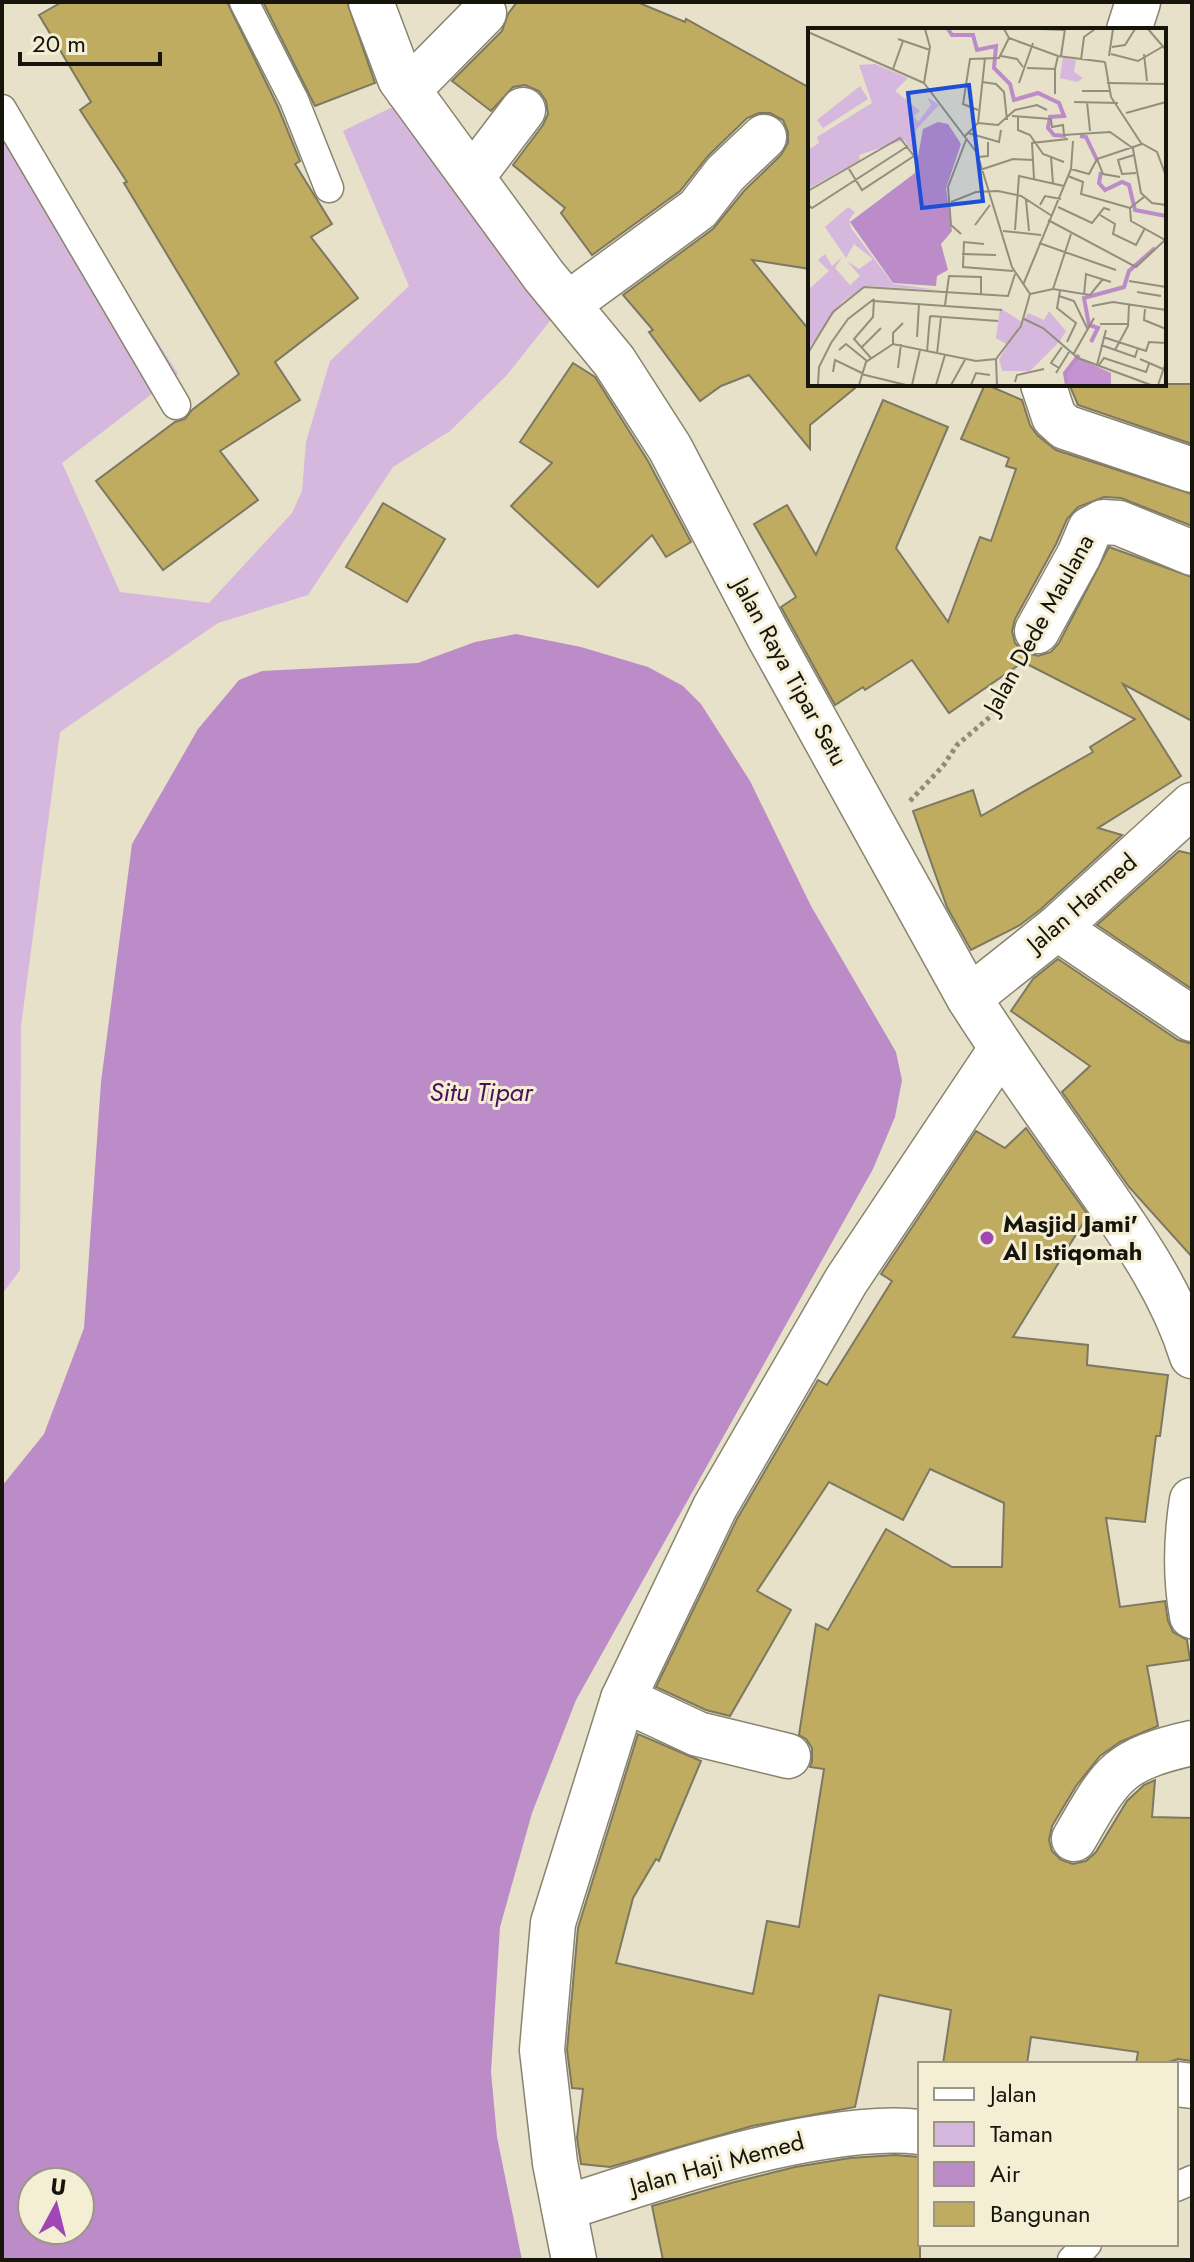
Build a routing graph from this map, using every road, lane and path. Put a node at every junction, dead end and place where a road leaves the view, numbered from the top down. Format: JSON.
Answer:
{"nodes":[{"id":1,"x":244,"y":2,"type":"edge"},
{"id":2,"x":371,"y":2,"type":"edge"},
{"id":3,"x":1138,"y":2,"type":"edge"},
{"id":4,"x":484,"y":13,"type":"dead end"},
{"id":5,"x":1130,"y":28,"type":"edge"},
{"id":6,"x":408,"y":90,"type":"junction"},
{"id":7,"x":2,"y":109,"type":"edge"},
{"id":8,"x":523,"y":110,"type":"dead end"},
{"id":9,"x":764,"y":137,"type":"dead end"},
{"id":10,"x":472,"y":177,"type":"junction"},
{"id":11,"x":329,"y":188,"type":"dead end"},
{"id":12,"x":568,"y":304,"type":"junction"},
{"id":13,"x":1044,"y":386,"type":"edge"},
{"id":14,"x":176,"y":405,"type":"dead end"},
{"id":15,"x":1192,"y":470,"type":"edge"},
{"id":16,"x":1192,"y":553,"type":"edge"},
{"id":17,"x":1037,"y":631,"type":"joint"},
{"id":18,"x":1192,"y":805,"type":"edge"},
{"id":19,"x":876,"y":827,"type":"junction"},
{"id":20,"x":1057,"y":928,"type":"junction"},
{"id":21,"x":969,"y":998,"type":"junction"},
{"id":22,"x":1192,"y":1019,"type":"edge"},
{"id":23,"x":1001,"y":1049,"type":"junction"},
{"id":24,"x":1192,"y":1356,"type":"edge"},
{"id":25,"x":1192,"y":1500,"type":"edge"},
{"id":26,"x":1192,"y":1616,"type":"edge"},
{"id":27,"x":623,"y":1699,"type":"junction"},
{"id":28,"x":1192,"y":1743,"type":"edge"},
{"id":29,"x":788,"y":1756,"type":"dead end"},
{"id":30,"x":1074,"y":1839,"type":"dead end"},
{"id":31,"x":918,"y":2132,"type":"edge"},
{"id":32,"x":564,"y":2208,"type":"junction"},
{"id":33,"x":574,"y":2260,"type":"edge"}],
"edges":[{"from":1,"to":11,"type":"lane"},
{"from":2,"to":6,"type":"street","name":"Jalan Raya Tipar Setu"},
{"from":3,"to":5,"type":"street"},
{"from":4,"to":6,"type":"street"},
{"from":6,"to":10,"type":"street","name":"Jalan Raya Tipar Setu"},
{"from":7,"to":14,"type":"lane"},
{"from":8,"to":10,"type":"street"},
{"from":9,"to":12,"type":"street"},
{"from":10,"to":12,"type":"street","name":"Jalan Raya Tipar Setu"},
{"from":12,"to":19,"type":"street","name":"Jalan Raya Tipar Setu"},
{"from":13,"to":15,"type":"street"},
{"from":16,"to":17,"type":"street","name":"Jalan Dede Maulana"},
{"from":17,"to":19,"type":"path","name":"Jalan Dede Maulana"},
{"from":18,"to":20,"type":"street","name":"Jalan Harmed"},
{"from":19,"to":21,"type":"street","name":"Jalan Raya Tipar Setu"},
{"from":20,"to":21,"type":"street","name":"Jalan Harmed"},
{"from":20,"to":22,"type":"street"},
{"from":21,"to":23,"type":"street","name":"Jalan Raya Tipar Setu"},
{"from":23,"to":24,"type":"street","name":"Jalan Raya Tipar Setu"},
{"from":23,"to":27,"type":"street"},
{"from":25,"to":26,"type":"street"},
{"from":27,"to":29,"type":"street"},
{"from":27,"to":32,"type":"street"},
{"from":28,"to":30,"type":"street"},
{"from":31,"to":32,"type":"street","name":"Jalan Haji Memed"},
{"from":32,"to":33,"type":"street"}]}
